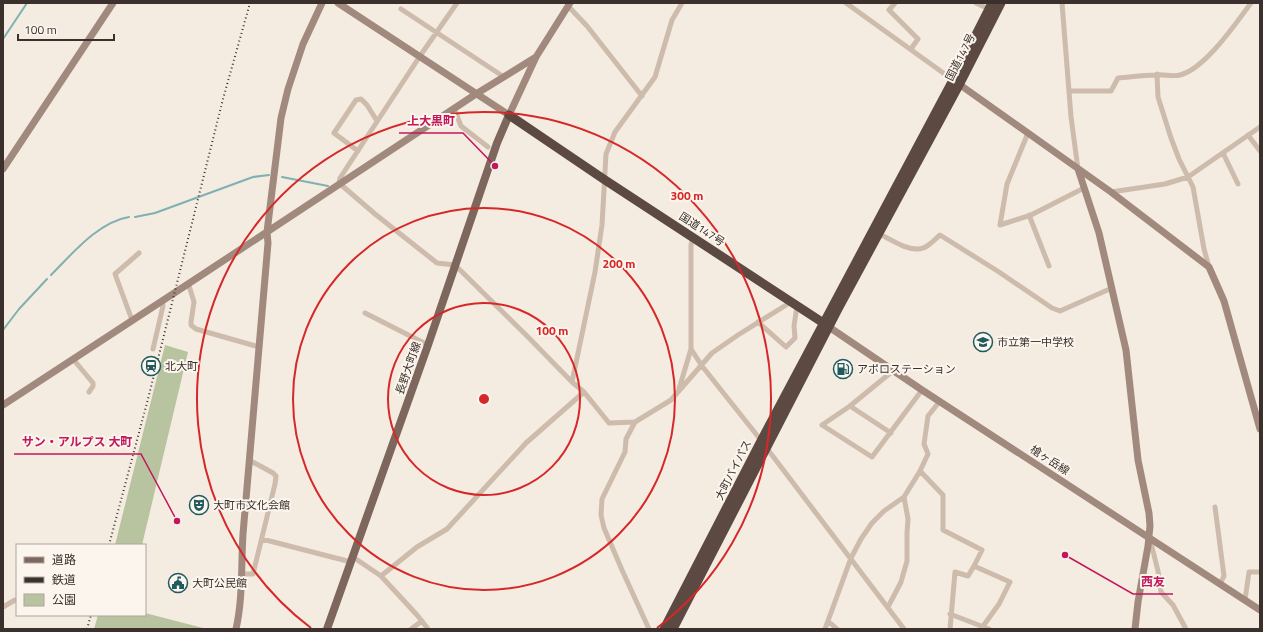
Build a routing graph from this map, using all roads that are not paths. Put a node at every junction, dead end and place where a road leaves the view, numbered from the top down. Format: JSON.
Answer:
{"nodes":[{"id":1,"x":113,"y":3,"type":"edge"},
{"id":2,"x":322,"y":3,"type":"edge"},
{"id":3,"x":338,"y":3,"type":"edge"},
{"id":4,"x":457,"y":3,"type":"edge"},
{"id":5,"x":682,"y":3,"type":"edge"},
{"id":6,"x":846,"y":3,"type":"edge"},
{"id":7,"x":894,"y":3,"type":"edge"},
{"id":8,"x":976,"y":3,"type":"edge"},
{"id":9,"x":1001,"y":3,"type":"edge"},
{"id":10,"x":1062,"y":3,"type":"edge"},
{"id":11,"x":1251,"y":3,"type":"edge"},
{"id":12,"x":569,"y":4,"type":"edge"},
{"id":13,"x":991,"y":6,"type":"edge"},
{"id":14,"x":400,"y":9,"type":"dead end"},
{"id":15,"x":437,"y":33,"type":"junction"},
{"id":16,"x":911,"y":49,"type":"junction"},
{"id":17,"x":420,"y":56,"type":"junction"},
{"id":18,"x":536,"y":57,"type":"junction"},
{"id":19,"x":1157,"y":74,"type":"junction"},
{"id":20,"x":504,"y":77,"type":"junction"},
{"id":21,"x":956,"y":82,"type":"junction"},
{"id":22,"x":1069,"y":91,"type":"junction"},
{"id":23,"x":476,"y":94,"type":"junction"},
{"id":24,"x":642,"y":96,"type":"junction"},
{"id":25,"x":454,"y":108,"type":"junction"},
{"id":26,"x":508,"y":115,"type":"junction"},
{"id":27,"x":377,"y":121,"type":"junction"},
{"id":28,"x":1260,"y":127,"type":"edge"},
{"id":29,"x":1028,"y":133,"type":"junction"},
{"id":30,"x":1248,"y":135,"type":"junction"},
{"id":31,"x":488,"y":147,"type":"dead end"},
{"id":32,"x":358,"y":151,"type":"junction"},
{"id":33,"x":1260,"y":151,"type":"edge"},
{"id":34,"x":1223,"y":153,"type":"junction"},
{"id":35,"x":3,"y":169,"type":"edge"},
{"id":36,"x":1078,"y":169,"type":"junction"},
{"id":37,"x":1188,"y":177,"type":"junction"},
{"id":38,"x":605,"y":180,"type":"junction"},
{"id":39,"x":339,"y":183,"type":"junction"},
{"id":40,"x":1238,"y":184,"type":"dead end"},
{"id":41,"x":1084,"y":188,"type":"junction"},
{"id":42,"x":1111,"y":192,"type":"junction"},
{"id":43,"x":1029,"y":215,"type":"junction"},
{"id":44,"x":267,"y":232,"type":"junction"},
{"id":45,"x":879,"y":234,"type":"junction"},
{"id":46,"x":693,"y":238,"type":"junction"},
{"id":47,"x":139,"y":253,"type":"dead end"},
{"id":48,"x":455,"y":265,"type":"junction"},
{"id":49,"x":1049,"y":266,"type":"dead end"},
{"id":50,"x":1209,"y":267,"type":"junction"},
{"id":51,"x":188,"y":284,"type":"junction"},
{"id":52,"x":1112,"y":288,"type":"junction"},
{"id":53,"x":162,"y":301,"type":"junction"},
{"id":54,"x":794,"y":304,"type":"junction"},
{"id":55,"x":365,"y":313,"type":"dead end"},
{"id":56,"x":132,"y":320,"type":"junction"},
{"id":57,"x":758,"y":322,"type":"junction"},
{"id":58,"x":826,"y":325,"type":"junction"},
{"id":59,"x":428,"y":345,"type":"junction"},
{"id":60,"x":260,"y":346,"type":"junction"},
{"id":61,"x":152,"y":349,"type":"dead end"},
{"id":62,"x":691,"y":349,"type":"junction"},
{"id":63,"x":73,"y":359,"type":"junction"},
{"id":64,"x":702,"y":366,"type":"junction"},
{"id":65,"x":894,"y":370,"type":"junction"},
{"id":66,"x":572,"y":382,"type":"junction"},
{"id":67,"x":679,"y":390,"type":"junction"},
{"id":68,"x":922,"y":390,"type":"junction"},
{"id":69,"x":89,"y":392,"type":"dead end"},
{"id":70,"x":584,"y":392,"type":"junction"},
{"id":71,"x":940,"y":401,"type":"junction"},
{"id":72,"x":3,"y":405,"type":"edge"},
{"id":73,"x":850,"y":406,"type":"junction"},
{"id":74,"x":635,"y":422,"type":"junction"},
{"id":75,"x":1260,"y":429,"type":"edge"},
{"id":76,"x":891,"y":433,"type":"junction"},
{"id":77,"x":764,"y":445,"type":"junction"},
{"id":78,"x":249,"y":460,"type":"junction"},
{"id":79,"x":920,"y":471,"type":"junction"},
{"id":80,"x":904,"y":497,"type":"junction"},
{"id":81,"x":1215,"y":507,"type":"dead end"},
{"id":82,"x":1149,"y":537,"type":"junction"},
{"id":83,"x":262,"y":539,"type":"junction"},
{"id":84,"x":851,"y":558,"type":"junction"},
{"id":85,"x":352,"y":560,"type":"junction"},
{"id":86,"x":974,"y":566,"type":"junction"},
{"id":87,"x":1260,"y":572,"type":"edge"},
{"id":88,"x":241,"y":574,"type":"junction"},
{"id":89,"x":381,"y":576,"type":"junction"},
{"id":90,"x":1220,"y":584,"type":"junction"},
{"id":91,"x":14,"y":600,"type":"dead end"},
{"id":92,"x":1245,"y":600,"type":"junction"},
{"id":93,"x":3,"y":607,"type":"edge"},
{"id":94,"x":888,"y":607,"type":"junction"},
{"id":95,"x":1260,"y":610,"type":"edge"},
{"id":96,"x":950,"y":614,"type":"junction"},
{"id":97,"x":422,"y":621,"type":"junction"},
{"id":98,"x":828,"y":621,"type":"junction"},
{"id":99,"x":982,"y":628,"type":"edge"},
{"id":100,"x":236,"y":629,"type":"edge"},
{"id":101,"x":327,"y":629,"type":"edge"},
{"id":102,"x":412,"y":629,"type":"edge"},
{"id":103,"x":428,"y":629,"type":"edge"},
{"id":104,"x":649,"y":629,"type":"edge"},
{"id":105,"x":664,"y":629,"type":"edge"},
{"id":106,"x":673,"y":629,"type":"edge"},
{"id":107,"x":825,"y":629,"type":"edge"},
{"id":108,"x":837,"y":629,"type":"edge"},
{"id":109,"x":904,"y":629,"type":"edge"},
{"id":110,"x":950,"y":629,"type":"edge"},
{"id":111,"x":989,"y":629,"type":"edge"},
{"id":112,"x":1135,"y":629,"type":"edge"},
{"id":113,"x":1186,"y":629,"type":"edge"}],
"edges":[{"from":1,"to":35,"type":"street"},
{"from":2,"to":44,"type":"street"},
{"from":3,"to":17,"type":"street"},
{"from":4,"to":15,"type":"street"},
{"from":5,"to":24,"type":"street"},
{"from":6,"to":16,"type":"street"},
{"from":7,"to":16,"type":"street"},
{"from":8,"to":13,"type":"street"},
{"from":9,"to":21,"type":"highway","name":"国道147号"},
{"from":10,"to":22,"type":"street"},
{"from":11,"to":19,"type":"street"},
{"from":12,"to":18,"type":"street"},
{"from":12,"to":24,"type":"street"},
{"from":13,"to":21,"type":"highway","name":"国道147号"},
{"from":14,"to":15,"type":"street"},
{"from":15,"to":17,"type":"street"},
{"from":15,"to":20,"type":"street"},
{"from":16,"to":21,"type":"street"},
{"from":17,"to":23,"type":"street"},
{"from":17,"to":27,"type":"street"},
{"from":18,"to":20,"type":"street"},
{"from":18,"to":26,"type":"street"},
{"from":19,"to":22,"type":"street"},
{"from":19,"to":37,"type":"street"},
{"from":20,"to":23,"type":"street"},
{"from":21,"to":29,"type":"street"},
{"from":21,"to":45,"type":"highway","name":"国道147号"},
{"from":21,"to":58,"type":"highway","name":"国道147号"},
{"from":22,"to":36,"type":"street"},
{"from":23,"to":25,"type":"street"},
{"from":23,"to":26,"type":"street"},
{"from":24,"to":38,"type":"street"},
{"from":25,"to":31,"type":"street"},
{"from":25,"to":39,"type":"street"},
{"from":26,"to":38,"type":"highway","name":"国道147号"},
{"from":26,"to":48,"type":"main road","name":"長野大町線"},
{"from":27,"to":32,"type":"street"},
{"from":27,"to":32,"type":"street"},
{"from":28,"to":30,"type":"street"},
{"from":29,"to":36,"type":"street"},
{"from":29,"to":43,"type":"street"},
{"from":30,"to":33,"type":"street"},
{"from":30,"to":34,"type":"street"},
{"from":32,"to":39,"type":"street"},
{"from":34,"to":37,"type":"street"},
{"from":34,"to":40,"type":"street"},
{"from":36,"to":41,"type":"street"},
{"from":36,"to":42,"type":"street"},
{"from":37,"to":42,"type":"street"},
{"from":37,"to":50,"type":"street"},
{"from":38,"to":46,"type":"highway","name":"国道147号"},
{"from":38,"to":66,"type":"street"},
{"from":39,"to":44,"type":"street"},
{"from":39,"to":48,"type":"street"},
{"from":41,"to":43,"type":"street"},
{"from":41,"to":52,"type":"street"},
{"from":42,"to":50,"type":"street"},
{"from":43,"to":49,"type":"street"},
{"from":44,"to":51,"type":"street"},
{"from":44,"to":60,"type":"street"},
{"from":45,"to":52,"type":"street"},
{"from":45,"to":58,"type":"highway","name":"国道147号"},
{"from":46,"to":54,"type":"highway","name":"国道147号"},
{"from":46,"to":62,"type":"street"},
{"from":47,"to":56,"type":"street"},
{"from":48,"to":59,"type":"main road","name":"長野大町線"},
{"from":48,"to":66,"type":"street"},
{"from":50,"to":75,"type":"street"},
{"from":51,"to":53,"type":"street"},
{"from":51,"to":60,"type":"street"},
{"from":52,"to":82,"type":"street"},
{"from":53,"to":56,"type":"street"},
{"from":53,"to":61,"type":"street"},
{"from":54,"to":57,"type":"street"},
{"from":54,"to":57,"type":"street"},
{"from":54,"to":58,"type":"highway","name":"国道147号"},
{"from":55,"to":59,"type":"street"},
{"from":56,"to":63,"type":"street"},
{"from":57,"to":64,"type":"street"},
{"from":58,"to":65,"type":"street","name":"槍ヶ岳線"},
{"from":58,"to":77,"type":"highway","name":"大町バイパス"},
{"from":59,"to":85,"type":"main road","name":"長野大町線"},
{"from":60,"to":78,"type":"street"},
{"from":62,"to":64,"type":"street"},
{"from":62,"to":67,"type":"street"},
{"from":63,"to":69,"type":"street"},
{"from":63,"to":72,"type":"street"},
{"from":64,"to":67,"type":"street"},
{"from":64,"to":77,"type":"street"},
{"from":65,"to":68,"type":"street","name":"槍ヶ岳線"},
{"from":65,"to":73,"type":"street"},
{"from":66,"to":70,"type":"street"},
{"from":67,"to":74,"type":"street"},
{"from":68,"to":71,"type":"street","name":"槍ヶ岳線"},
{"from":68,"to":76,"type":"street"},
{"from":70,"to":74,"type":"street"},
{"from":70,"to":89,"type":"street"},
{"from":71,"to":79,"type":"street"},
{"from":71,"to":82,"type":"street","name":"槍ヶ岳線"},
{"from":73,"to":76,"type":"street"},
{"from":73,"to":76,"type":"street"},
{"from":74,"to":104,"type":"street"},
{"from":77,"to":84,"type":"street"},
{"from":77,"to":105,"type":"highway","name":"大町バイパス"},
{"from":77,"to":106,"type":"highway","name":"大町バイパス"},
{"from":78,"to":83,"type":"street"},
{"from":78,"to":88,"type":"street"},
{"from":79,"to":80,"type":"street"},
{"from":79,"to":86,"type":"street"},
{"from":80,"to":84,"type":"street"},
{"from":80,"to":94,"type":"street"},
{"from":81,"to":90,"type":"street"},
{"from":82,"to":90,"type":"street","name":"槍ヶ岳線"},
{"from":82,"to":112,"type":"street"},
{"from":82,"to":113,"type":"street"},
{"from":83,"to":85,"type":"street"},
{"from":83,"to":88,"type":"street"},
{"from":84,"to":94,"type":"street"},
{"from":84,"to":98,"type":"street"},
{"from":85,"to":89,"type":"street"},
{"from":85,"to":101,"type":"main road","name":"長野大町線"},
{"from":86,"to":96,"type":"street"},
{"from":86,"to":99,"type":"street"},
{"from":87,"to":92,"type":"street"},
{"from":88,"to":100,"type":"street"},
{"from":89,"to":97,"type":"street"},
{"from":90,"to":92,"type":"street","name":"槍ヶ岳線"},
{"from":91,"to":93,"type":"street"},
{"from":92,"to":95,"type":"street","name":"槍ヶ岳線"},
{"from":94,"to":109,"type":"street"},
{"from":96,"to":99,"type":"street"},
{"from":96,"to":110,"type":"street"},
{"from":97,"to":102,"type":"street"},
{"from":97,"to":103,"type":"street"},
{"from":98,"to":107,"type":"street"},
{"from":98,"to":108,"type":"street"},
{"from":99,"to":111,"type":"street"}]}
